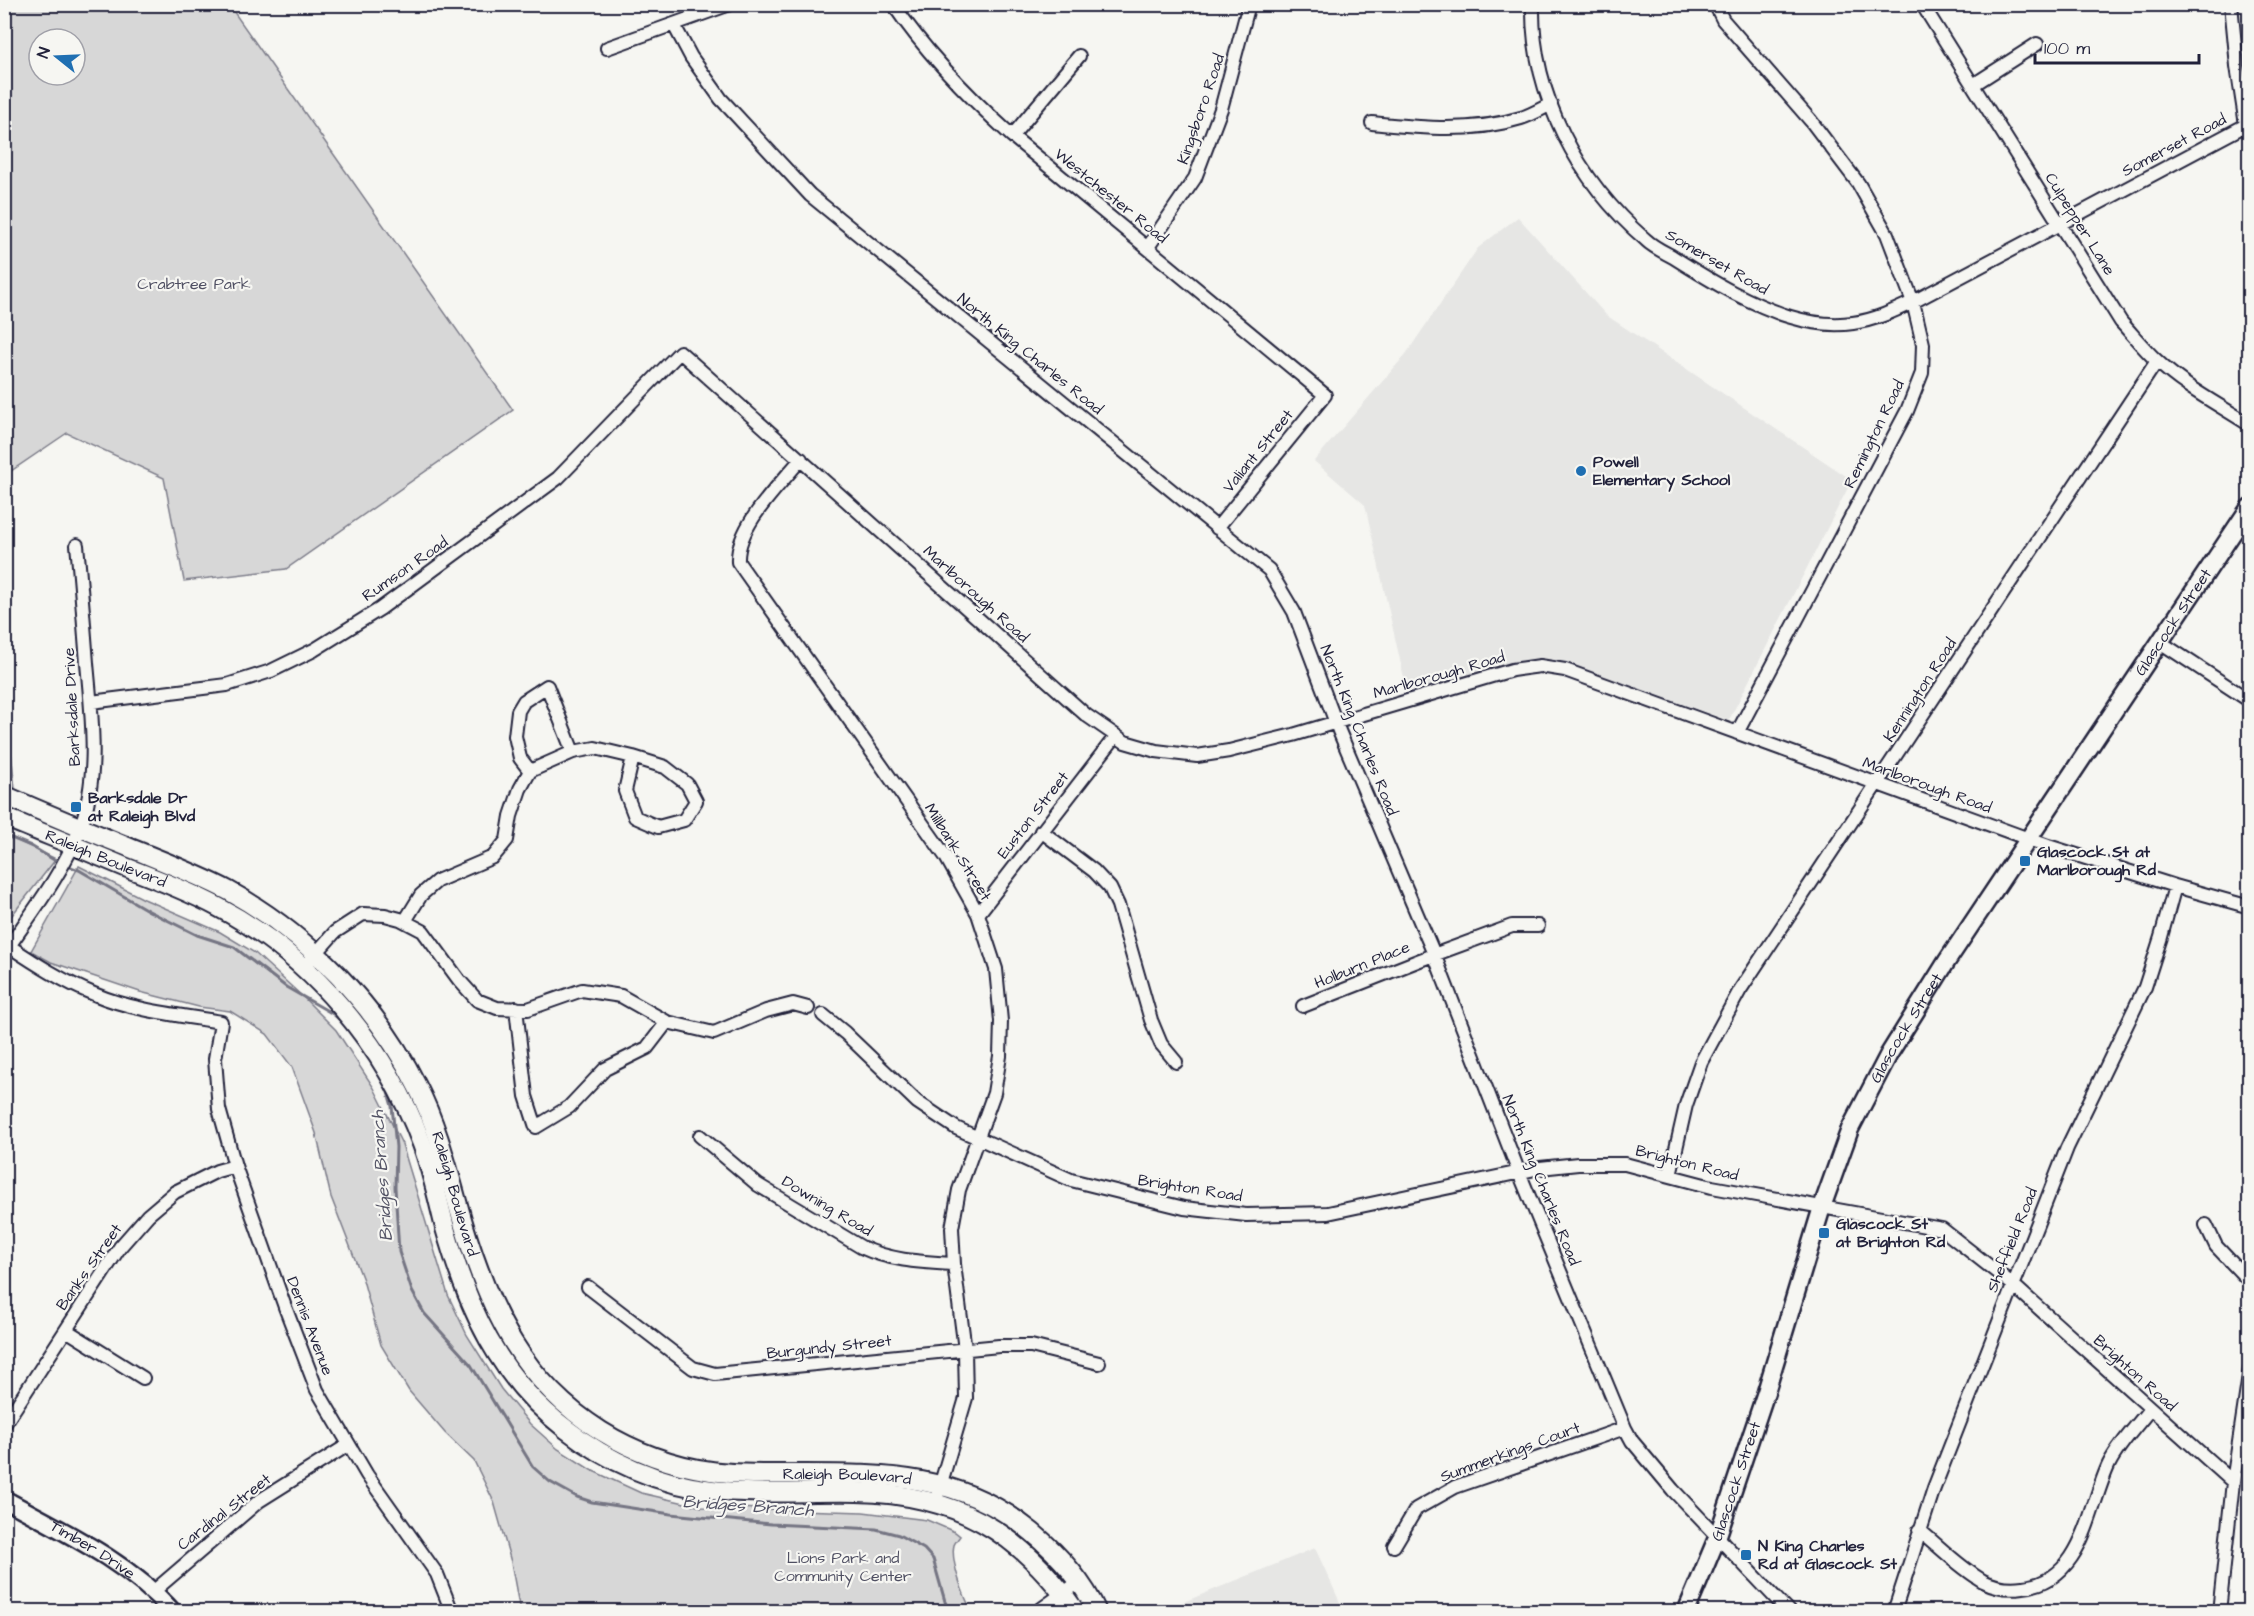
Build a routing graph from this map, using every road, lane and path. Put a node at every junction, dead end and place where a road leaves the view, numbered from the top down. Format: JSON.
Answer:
{"nodes":[{"id":1,"x":730,"y":4,"type":"edge"},
{"id":2,"x":893,"y":4,"type":"edge"},
{"id":3,"x":1250,"y":4,"type":"edge"},
{"id":4,"x":1533,"y":4,"type":"edge"},
{"id":5,"x":1715,"y":4,"type":"edge"},
{"id":6,"x":1922,"y":4,"type":"edge"},
{"id":7,"x":2231,"y":4,"type":"edge"},
{"id":8,"x":675,"y":25,"type":"junction"},
{"id":9,"x":2037,"y":44,"type":"dead end"},
{"id":10,"x":607,"y":48,"type":"dead end"},
{"id":11,"x":1079,"y":56,"type":"dead end"},
{"id":12,"x":1973,"y":85,"type":"junction"},
{"id":13,"x":1551,"y":104,"type":"junction"},
{"id":14,"x":1372,"y":123,"type":"dead end"},
{"id":15,"x":2248,"y":130,"type":"edge"},
{"id":16,"x":1012,"y":136,"type":"junction"},
{"id":17,"x":2060,"y":224,"type":"junction"},
{"id":18,"x":1148,"y":247,"type":"junction"},
{"id":19,"x":1913,"y":302,"type":"junction"},
{"id":20,"x":680,"y":352,"type":"joint"},
{"id":21,"x":2157,"y":361,"type":"junction"},
{"id":22,"x":1325,"y":395,"type":"joint"},
{"id":23,"x":2250,"y":424,"type":"edge"},
{"id":24,"x":801,"y":459,"type":"junction"},
{"id":25,"x":2250,"y":507,"type":"edge"},
{"id":26,"x":1216,"y":528,"type":"junction"},
{"id":27,"x":77,"y":545,"type":"dead end"},
{"id":28,"x":2160,"y":642,"type":"junction"},
{"id":29,"x":2250,"y":701,"type":"edge"},
{"id":30,"x":91,"y":702,"type":"junction"},
{"id":31,"x":1336,"y":722,"type":"junction"},
{"id":32,"x":1737,"y":733,"type":"junction"},
{"id":33,"x":1115,"y":737,"type":"junction"},
{"id":34,"x":573,"y":752,"type":"junction"},
{"id":35,"x":633,"y":757,"type":"junction"},
{"id":36,"x":530,"y":771,"type":"junction"},
{"id":37,"x":1877,"y":784,"type":"junction"},
{"id":38,"x":4,"y":795,"type":"edge"},
{"id":39,"x":4,"y":817,"type":"edge"},
{"id":40,"x":80,"y":828,"type":"junction"},
{"id":41,"x":1041,"y":831,"type":"junction"},
{"id":42,"x":2029,"y":839,"type":"junction"},
{"id":43,"x":73,"y":846,"type":"junction"},
{"id":44,"x":2175,"y":886,"type":"junction"},
{"id":45,"x":2250,"y":907,"type":"edge"},
{"id":46,"x":978,"y":914,"type":"junction"},
{"id":47,"x":405,"y":921,"type":"junction"},
{"id":48,"x":1538,"y":926,"type":"dead end"},
{"id":49,"x":7,"y":949,"type":"edge"},
{"id":50,"x":315,"y":954,"type":"junction"},
{"id":51,"x":1434,"y":954,"type":"junction"},
{"id":52,"x":303,"y":968,"type":"junction"},
{"id":53,"x":1303,"y":1006,"type":"dead end"},
{"id":54,"x":516,"y":1008,"type":"junction"},
{"id":55,"x":808,"y":1008,"type":"dead end"},
{"id":56,"x":823,"y":1015,"type":"dead end"},
{"id":57,"x":667,"y":1022,"type":"junction"},
{"id":58,"x":1176,"y":1062,"type":"dead end"},
{"id":59,"x":700,"y":1136,"type":"dead end"},
{"id":60,"x":978,"y":1138,"type":"junction"},
{"id":61,"x":235,"y":1166,"type":"junction"},
{"id":62,"x":1520,"y":1173,"type":"junction"},
{"id":63,"x":1670,"y":1175,"type":"junction"},
{"id":64,"x":1822,"y":1207,"type":"junction"},
{"id":65,"x":2206,"y":1225,"type":"dead end"},
{"id":66,"x":954,"y":1264,"type":"junction"},
{"id":67,"x":2250,"y":1282,"type":"edge"},
{"id":68,"x":2012,"y":1284,"type":"junction"},
{"id":69,"x":588,"y":1287,"type":"dead end"},
{"id":70,"x":66,"y":1330,"type":"junction"},
{"id":71,"x":964,"y":1350,"type":"junction"},
{"id":72,"x":1099,"y":1363,"type":"dead end"},
{"id":73,"x":2250,"y":1370,"type":"edge"},
{"id":74,"x":143,"y":1378,"type":"dead end"},
{"id":75,"x":2150,"y":1409,"type":"junction"},
{"id":76,"x":4,"y":1425,"type":"edge"},
{"id":77,"x":1625,"y":1428,"type":"junction"},
{"id":78,"x":348,"y":1445,"type":"junction"},
{"id":79,"x":2233,"y":1482,"type":"junction"},
{"id":80,"x":941,"y":1484,"type":"junction"},
{"id":81,"x":4,"y":1499,"type":"edge"},
{"id":82,"x":934,"y":1502,"type":"junction"},
{"id":83,"x":1919,"y":1530,"type":"junction"},
{"id":84,"x":1717,"y":1538,"type":"junction"},
{"id":85,"x":1394,"y":1546,"type":"dead end"},
{"id":86,"x":1079,"y":1582,"type":"junction"},
{"id":87,"x":154,"y":1591,"type":"junction"},
{"id":88,"x":1063,"y":1594,"type":"junction"},
{"id":89,"x":173,"y":1611,"type":"edge"},
{"id":90,"x":452,"y":1611,"type":"edge"},
{"id":91,"x":1037,"y":1611,"type":"edge"},
{"id":92,"x":1076,"y":1611,"type":"edge"},
{"id":93,"x":1097,"y":1611,"type":"edge"},
{"id":94,"x":1686,"y":1611,"type":"edge"},
{"id":95,"x":1789,"y":1611,"type":"edge"},
{"id":96,"x":1893,"y":1611,"type":"edge"},
{"id":97,"x":2219,"y":1611,"type":"edge"}],
"edges":[{"from":1,"to":8,"type":"street"},
{"from":2,"to":16,"type":"street","name":"Westchester Road"},
{"from":3,"to":18,"type":"street","name":"Kingsboro Road"},
{"from":4,"to":13,"type":"street","name":"Somerset Road"},
{"from":5,"to":19,"type":"street","name":"Remington Road"},
{"from":6,"to":12,"type":"street","name":"Culpepper Lane"},
{"from":7,"to":15,"type":"street"},
{"from":8,"to":10,"type":"street"},
{"from":8,"to":26,"type":"street","name":"North King Charles Road"},
{"from":9,"to":12,"type":"street"},
{"from":11,"to":16,"type":"street"},
{"from":12,"to":17,"type":"street","name":"Culpepper Lane"},
{"from":13,"to":14,"type":"street"},
{"from":13,"to":19,"type":"street","name":"Somerset Road"},
{"from":15,"to":17,"type":"street","name":"Somerset Road"},
{"from":16,"to":18,"type":"street","name":"Westchester Road"},
{"from":17,"to":19,"type":"street","name":"Somerset Road"},
{"from":17,"to":21,"type":"street","name":"Culpepper Lane"},
{"from":18,"to":22,"type":"street","name":"Westchester Road"},
{"from":19,"to":32,"type":"street","name":"Remington Road"},
{"from":20,"to":24,"type":"street","name":"Marlborough Road"},
{"from":20,"to":30,"type":"street","name":"Rumson Road"},
{"from":21,"to":23,"type":"street","name":"Culpepper Lane"},
{"from":21,"to":37,"type":"street","name":"Kennington Road"},
{"from":22,"to":26,"type":"street","name":"Valiant Street"},
{"from":24,"to":33,"type":"street","name":"Marlborough Road"},
{"from":24,"to":46,"type":"street","name":"Millbank Street"},
{"from":25,"to":28,"type":"street","name":"Glascock Street"},
{"from":26,"to":31,"type":"street","name":"North King Charles Road"},
{"from":27,"to":30,"type":"street","name":"Barksdale Drive"},
{"from":28,"to":29,"type":"street"},
{"from":28,"to":42,"type":"street","name":"Glascock Street"},
{"from":30,"to":40,"type":"street","name":"Barksdale Drive"},
{"from":31,"to":32,"type":"street","name":"Marlborough Road"},
{"from":31,"to":33,"type":"street","name":"Marlborough Road"},
{"from":31,"to":51,"type":"street","name":"North King Charles Road"},
{"from":32,"to":37,"type":"street","name":"Marlborough Road"},
{"from":33,"to":41,"type":"street","name":"Euston Street"},
{"from":34,"to":35,"type":"street"},
{"from":34,"to":36,"type":"street"},
{"from":34,"to":36,"type":"street"},
{"from":35,"to":35,"type":"street"},
{"from":36,"to":47,"type":"street"},
{"from":37,"to":42,"type":"street","name":"Marlborough Road"},
{"from":37,"to":63,"type":"street","name":"Kennington Road"},
{"from":38,"to":40,"type":"main road","name":"Raleigh Boulevard"},
{"from":39,"to":43,"type":"main road","name":"Raleigh Boulevard"},
{"from":40,"to":43,"type":"street","name":"Barksdale Drive"},
{"from":40,"to":50,"type":"main road","name":"Raleigh Boulevard"},
{"from":41,"to":46,"type":"street","name":"Euston Street"},
{"from":41,"to":58,"type":"street"},
{"from":42,"to":44,"type":"street","name":"Marlborough Road"},
{"from":42,"to":64,"type":"street","name":"Glascock Street"},
{"from":43,"to":49,"type":"street","name":"Barksdale Drive"},
{"from":43,"to":52,"type":"main road","name":"Raleigh Boulevard"},
{"from":44,"to":45,"type":"street","name":"Marlborough Road"},
{"from":44,"to":68,"type":"street","name":"Sheffield Road"},
{"from":46,"to":60,"type":"street","name":"Millbank Street"},
{"from":47,"to":50,"type":"street"},
{"from":47,"to":54,"type":"street"},
{"from":48,"to":51,"type":"street","name":"Holburn Place"},
{"from":49,"to":61,"type":"street","name":"Dennis Avenue"},
{"from":50,"to":52,"type":"street"},
{"from":50,"to":80,"type":"main road","name":"Raleigh Boulevard"},
{"from":51,"to":53,"type":"street","name":"Holburn Place"},
{"from":51,"to":62,"type":"street","name":"North King Charles Road"},
{"from":52,"to":82,"type":"main road","name":"Raleigh Boulevard"},
{"from":54,"to":57,"type":"street"},
{"from":54,"to":57,"type":"street"},
{"from":55,"to":57,"type":"street"},
{"from":56,"to":60,"type":"street","name":"Brighton Road"},
{"from":59,"to":66,"type":"street","name":"Downing Road"},
{"from":60,"to":62,"type":"street","name":"Brighton Road"},
{"from":60,"to":66,"type":"street","name":"Millbank Street"},
{"from":61,"to":70,"type":"street","name":"Banks Street"},
{"from":61,"to":78,"type":"street","name":"Dennis Avenue"},
{"from":62,"to":63,"type":"street","name":"Brighton Road"},
{"from":62,"to":77,"type":"street","name":"North King Charles Road"},
{"from":63,"to":64,"type":"street","name":"Brighton Road"},
{"from":64,"to":68,"type":"street","name":"Brighton Road"},
{"from":64,"to":84,"type":"street","name":"Glascock Street"},
{"from":65,"to":67,"type":"street"},
{"from":66,"to":71,"type":"street","name":"Millbank Street"},
{"from":68,"to":75,"type":"street","name":"Brighton Road"},
{"from":68,"to":83,"type":"street","name":"Sheffield Road"},
{"from":69,"to":71,"type":"street","name":"Burgundy Street"},
{"from":70,"to":74,"type":"street"},
{"from":70,"to":76,"type":"street","name":"Banks Street"},
{"from":71,"to":72,"type":"street","name":"Burgundy Street"},
{"from":71,"to":80,"type":"street","name":"Millbank Street"},
{"from":73,"to":79,"type":"street"},
{"from":75,"to":79,"type":"street","name":"Brighton Road"},
{"from":75,"to":83,"type":"street"},
{"from":77,"to":84,"type":"street","name":"North King Charles Road"},
{"from":77,"to":85,"type":"street","name":"Summerkings Court"},
{"from":78,"to":87,"type":"street","name":"Cardinal Street"},
{"from":78,"to":90,"type":"street","name":"Dennis Avenue"},
{"from":79,"to":97,"type":"street"},
{"from":80,"to":82,"type":"street","name":"Millbank Street"},
{"from":80,"to":86,"type":"main road","name":"Raleigh Boulevard"},
{"from":81,"to":87,"type":"street","name":"Timber Drive"},
{"from":82,"to":88,"type":"main road","name":"Raleigh Boulevard"},
{"from":83,"to":96,"type":"street","name":"Sheffield Road"},
{"from":84,"to":94,"type":"street","name":"Glascock Street"},
{"from":84,"to":95,"type":"street","name":"North King Charles Road"},
{"from":86,"to":88,"type":"street"},
{"from":86,"to":93,"type":"main road","name":"Raleigh Boulevard"},
{"from":87,"to":89,"type":"street","name":"Timber Drive"},
{"from":88,"to":91,"type":"street"},
{"from":88,"to":92,"type":"main road","name":"Raleigh Boulevard"}]}
